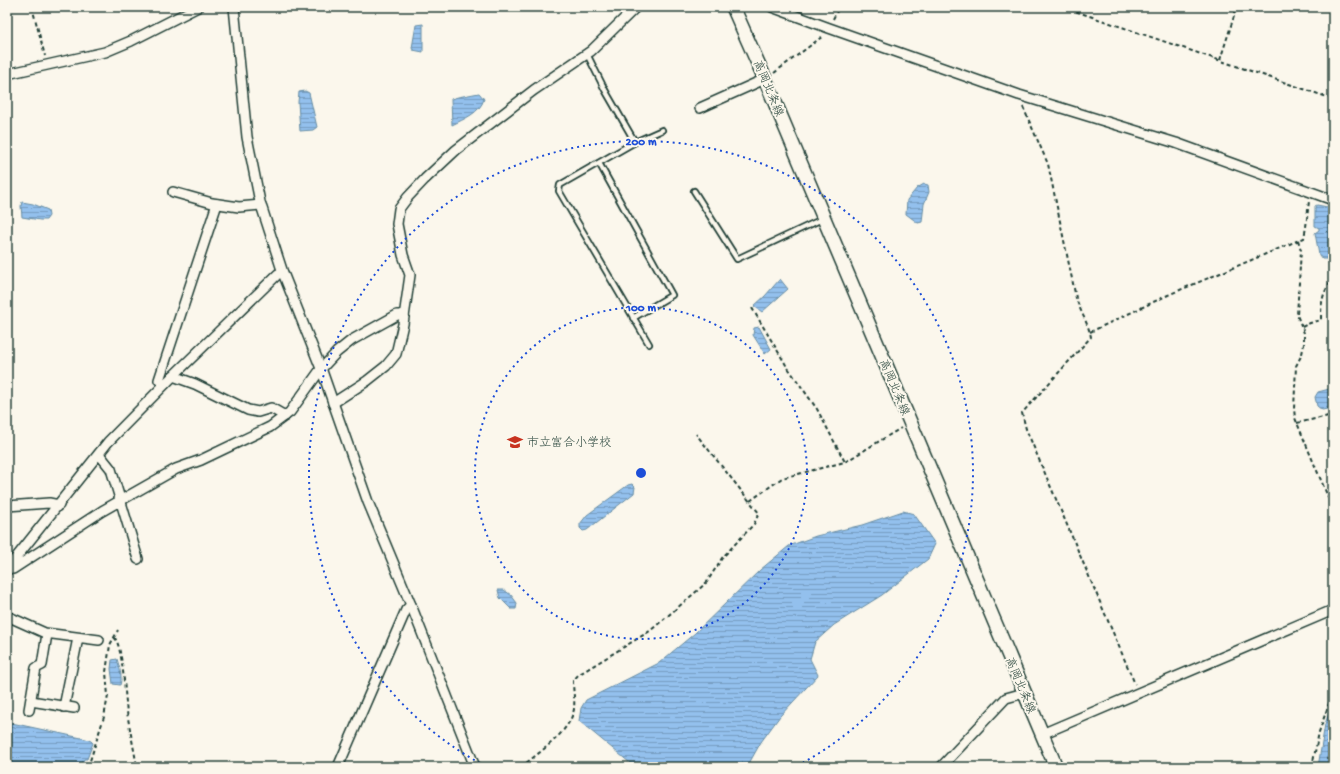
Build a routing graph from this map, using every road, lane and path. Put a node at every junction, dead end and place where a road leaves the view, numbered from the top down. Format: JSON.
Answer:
{"nodes":[{"id":1,"x":32,"y":7,"type":"edge"},
{"id":2,"x":198,"y":7,"type":"edge"},
{"id":3,"x":234,"y":7,"type":"edge"},
{"id":4,"x":636,"y":7,"type":"edge"},
{"id":5,"x":733,"y":7,"type":"edge"},
{"id":6,"x":772,"y":7,"type":"edge"},
{"id":7,"x":839,"y":7,"type":"edge"},
{"id":8,"x":1063,"y":7,"type":"edge"},
{"id":9,"x":1237,"y":7,"type":"edge"},
{"id":10,"x":829,"y":28,"type":"junction"},
{"id":11,"x":587,"y":54,"type":"junction"},
{"id":12,"x":1220,"y":60,"type":"junction"},
{"id":13,"x":48,"y":65,"type":"junction"},
{"id":14,"x":7,"y":74,"type":"edge"},
{"id":15,"x":765,"y":79,"type":"junction"},
{"id":16,"x":1019,"y":95,"type":"junction"},
{"id":17,"x":1333,"y":98,"type":"edge"},
{"id":18,"x":700,"y":108,"type":"dead end"},
{"id":19,"x":662,"y":130,"type":"dead end"},
{"id":20,"x":635,"y":142,"type":"junction"},
{"id":21,"x":599,"y":163,"type":"junction"},
{"id":22,"x":694,"y":191,"type":"dead end"},
{"id":23,"x":172,"y":192,"type":"dead end"},
{"id":24,"x":1310,"y":192,"type":"junction"},
{"id":25,"x":1333,"y":200,"type":"edge"},
{"id":26,"x":217,"y":204,"type":"junction"},
{"id":27,"x":261,"y":206,"type":"junction"},
{"id":28,"x":824,"y":218,"type":"junction"},
{"id":29,"x":1298,"y":240,"type":"junction"},
{"id":30,"x":283,"y":273,"type":"junction"},
{"id":31,"x":1333,"y":279,"type":"edge"},
{"id":32,"x":752,"y":308,"type":"dead end"},
{"id":33,"x":404,"y":315,"type":"junction"},
{"id":34,"x":633,"y":318,"type":"junction"},
{"id":35,"x":1302,"y":328,"type":"junction"},
{"id":36,"x":1090,"y":332,"type":"junction"},
{"id":37,"x":648,"y":344,"type":"dead end"},
{"id":38,"x":321,"y":369,"type":"junction"},
{"id":39,"x":173,"y":376,"type":"junction"},
{"id":40,"x":165,"y":384,"type":"junction"},
{"id":41,"x":333,"y":403,"type":"junction"},
{"id":42,"x":1333,"y":415,"type":"edge"},
{"id":43,"x":285,"y":416,"type":"junction"},
{"id":44,"x":911,"y":422,"type":"junction"},
{"id":45,"x":1297,"y":423,"type":"junction"},
{"id":46,"x":696,"y":434,"type":"dead end"},
{"id":47,"x":99,"y":454,"type":"junction"},
{"id":48,"x":845,"y":462,"type":"junction"},
{"id":49,"x":121,"y":501,"type":"junction"},
{"id":50,"x":750,"y":501,"type":"junction"},
{"id":51,"x":59,"y":505,"type":"junction"},
{"id":52,"x":7,"y":506,"type":"edge"},
{"id":53,"x":1333,"y":509,"type":"edge"},
{"id":54,"x":138,"y":559,"type":"dead end"},
{"id":55,"x":8,"y":568,"type":"edge"},
{"id":56,"x":411,"y":605,"type":"junction"},
{"id":57,"x":1333,"y":610,"type":"edge"},
{"id":58,"x":7,"y":616,"type":"edge"},
{"id":59,"x":118,"y":630,"type":"dead end"},
{"id":60,"x":47,"y":634,"type":"junction"},
{"id":61,"x":114,"y":637,"type":"junction"},
{"id":62,"x":78,"y":638,"type":"junction"},
{"id":63,"x":99,"y":640,"type":"dead end"},
{"id":64,"x":1138,"y":692,"type":"junction"},
{"id":65,"x":1333,"y":692,"type":"edge"},
{"id":66,"x":1024,"y":693,"type":"junction"},
{"id":67,"x":64,"y":707,"type":"junction"},
{"id":68,"x":74,"y":708,"type":"dead end"},
{"id":69,"x":1042,"y":734,"type":"junction"},
{"id":70,"x":88,"y":767,"type":"edge"},
{"id":71,"x":137,"y":767,"type":"edge"},
{"id":72,"x":338,"y":767,"type":"edge"},
{"id":73,"x":475,"y":767,"type":"edge"},
{"id":74,"x":521,"y":767,"type":"edge"},
{"id":75,"x":941,"y":767,"type":"edge"},
{"id":76,"x":1056,"y":767,"type":"edge"},
{"id":77,"x":1312,"y":767,"type":"edge"}],
"edges":[{"from":1,"to":13,"type":"path"},
{"from":2,"to":13,"type":"street"},
{"from":3,"to":27,"type":"street"},
{"from":4,"to":11,"type":"street"},
{"from":5,"to":15,"type":"main road","name":"高岡北条線"},
{"from":6,"to":10,"type":"street"},
{"from":7,"to":10,"type":"path"},
{"from":8,"to":12,"type":"path"},
{"from":9,"to":12,"type":"path"},
{"from":10,"to":15,"type":"path"},
{"from":10,"to":16,"type":"street"},
{"from":11,"to":20,"type":"lane"},
{"from":11,"to":33,"type":"street"},
{"from":12,"to":17,"type":"path"},
{"from":13,"to":14,"type":"street"},
{"from":15,"to":18,"type":"street"},
{"from":15,"to":28,"type":"main road","name":"高岡北条線"},
{"from":16,"to":24,"type":"street"},
{"from":16,"to":36,"type":"path"},
{"from":19,"to":20,"type":"lane"},
{"from":20,"to":21,"type":"lane"},
{"from":21,"to":34,"type":"lane"},
{"from":21,"to":34,"type":"lane"},
{"from":22,"to":28,"type":"lane"},
{"from":23,"to":26,"type":"street"},
{"from":24,"to":25,"type":"street"},
{"from":24,"to":29,"type":"path"},
{"from":26,"to":27,"type":"street"},
{"from":26,"to":40,"type":"street"},
{"from":27,"to":30,"type":"street"},
{"from":28,"to":44,"type":"main road","name":"高岡北条線"},
{"from":29,"to":35,"type":"path"},
{"from":29,"to":36,"type":"path"},
{"from":30,"to":38,"type":"street"},
{"from":30,"to":39,"type":"street"},
{"from":31,"to":35,"type":"path"},
{"from":32,"to":48,"type":"path"},
{"from":33,"to":38,"type":"street"},
{"from":33,"to":41,"type":"street"},
{"from":34,"to":37,"type":"lane"},
{"from":35,"to":45,"type":"path"},
{"from":36,"to":64,"type":"path"},
{"from":38,"to":41,"type":"street"},
{"from":38,"to":43,"type":"street"},
{"from":39,"to":40,"type":"street"},
{"from":39,"to":43,"type":"street"},
{"from":40,"to":47,"type":"street"},
{"from":41,"to":56,"type":"street"},
{"from":42,"to":45,"type":"path"},
{"from":43,"to":49,"type":"street"},
{"from":44,"to":48,"type":"path"},
{"from":44,"to":66,"type":"main road","name":"高岡北条線"},
{"from":45,"to":53,"type":"path"},
{"from":46,"to":50,"type":"path"},
{"from":47,"to":49,"type":"street"},
{"from":47,"to":51,"type":"street"},
{"from":48,"to":50,"type":"path"},
{"from":49,"to":54,"type":"street"},
{"from":49,"to":55,"type":"street"},
{"from":50,"to":74,"type":"path"},
{"from":51,"to":52,"type":"street"},
{"from":51,"to":55,"type":"street"},
{"from":56,"to":72,"type":"street"},
{"from":56,"to":73,"type":"street"},
{"from":57,"to":64,"type":"street"},
{"from":58,"to":60,"type":"street"},
{"from":59,"to":61,"type":"path"},
{"from":60,"to":62,"type":"street"},
{"from":60,"to":67,"type":"street"},
{"from":61,"to":70,"type":"path"},
{"from":61,"to":71,"type":"path"},
{"from":62,"to":63,"type":"street"},
{"from":62,"to":67,"type":"street"},
{"from":64,"to":69,"type":"street"},
{"from":65,"to":77,"type":"path"},
{"from":66,"to":69,"type":"main road","name":"高岡北条線"},
{"from":66,"to":75,"type":"street"},
{"from":67,"to":68,"type":"street"},
{"from":69,"to":76,"type":"main road","name":"高岡北条線"}]}
